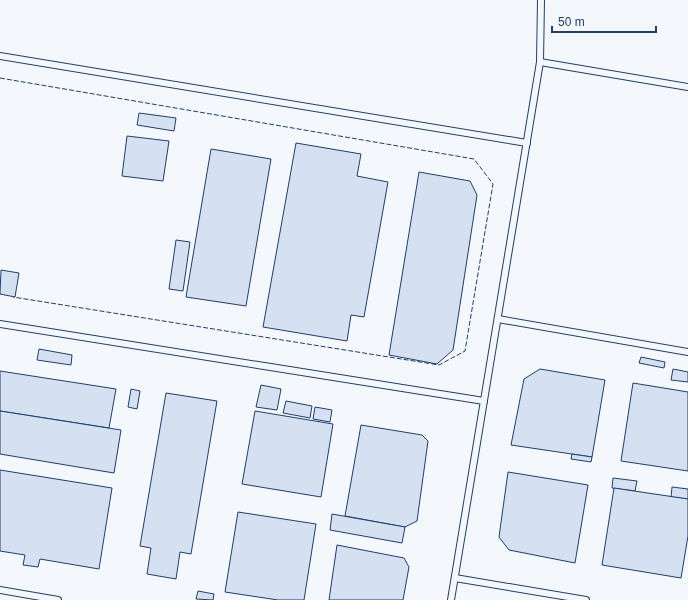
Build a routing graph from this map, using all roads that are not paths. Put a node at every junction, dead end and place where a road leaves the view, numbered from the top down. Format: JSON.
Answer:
{"nodes":[{"id":1,"x":541,"y":0,"type":"edge"},
{"id":2,"x":0,"y":56,"type":"edge"},
{"id":3,"x":540,"y":62,"type":"junction"},
{"id":4,"x":688,"y":87,"type":"edge"},
{"id":5,"x":527,"y":143,"type":"junction"},
{"id":6,"x":498,"y":320,"type":"junction"},
{"id":7,"x":0,"y":324,"type":"edge"},
{"id":8,"x":688,"y":352,"type":"edge"},
{"id":9,"x":484,"y":401,"type":"junction"},
{"id":10,"x":455,"y":578,"type":"junction"},
{"id":11,"x":0,"y":590,"type":"edge"},
{"id":12,"x":58,"y":600,"type":"edge"},
{"id":13,"x":451,"y":600,"type":"edge"},
{"id":14,"x":586,"y":600,"type":"edge"}],
"edges":[{"from":1,"to":3,"type":"lane"},
{"from":2,"to":5,"type":"lane"},
{"from":3,"to":4,"type":"lane"},
{"from":3,"to":5,"type":"lane"},
{"from":5,"to":6,"type":"lane"},
{"from":6,"to":8,"type":"lane"},
{"from":6,"to":9,"type":"lane"},
{"from":7,"to":9,"type":"lane"},
{"from":9,"to":10,"type":"lane"},
{"from":10,"to":13,"type":"lane"},
{"from":10,"to":14,"type":"lane"},
{"from":11,"to":12,"type":"lane"}]}
